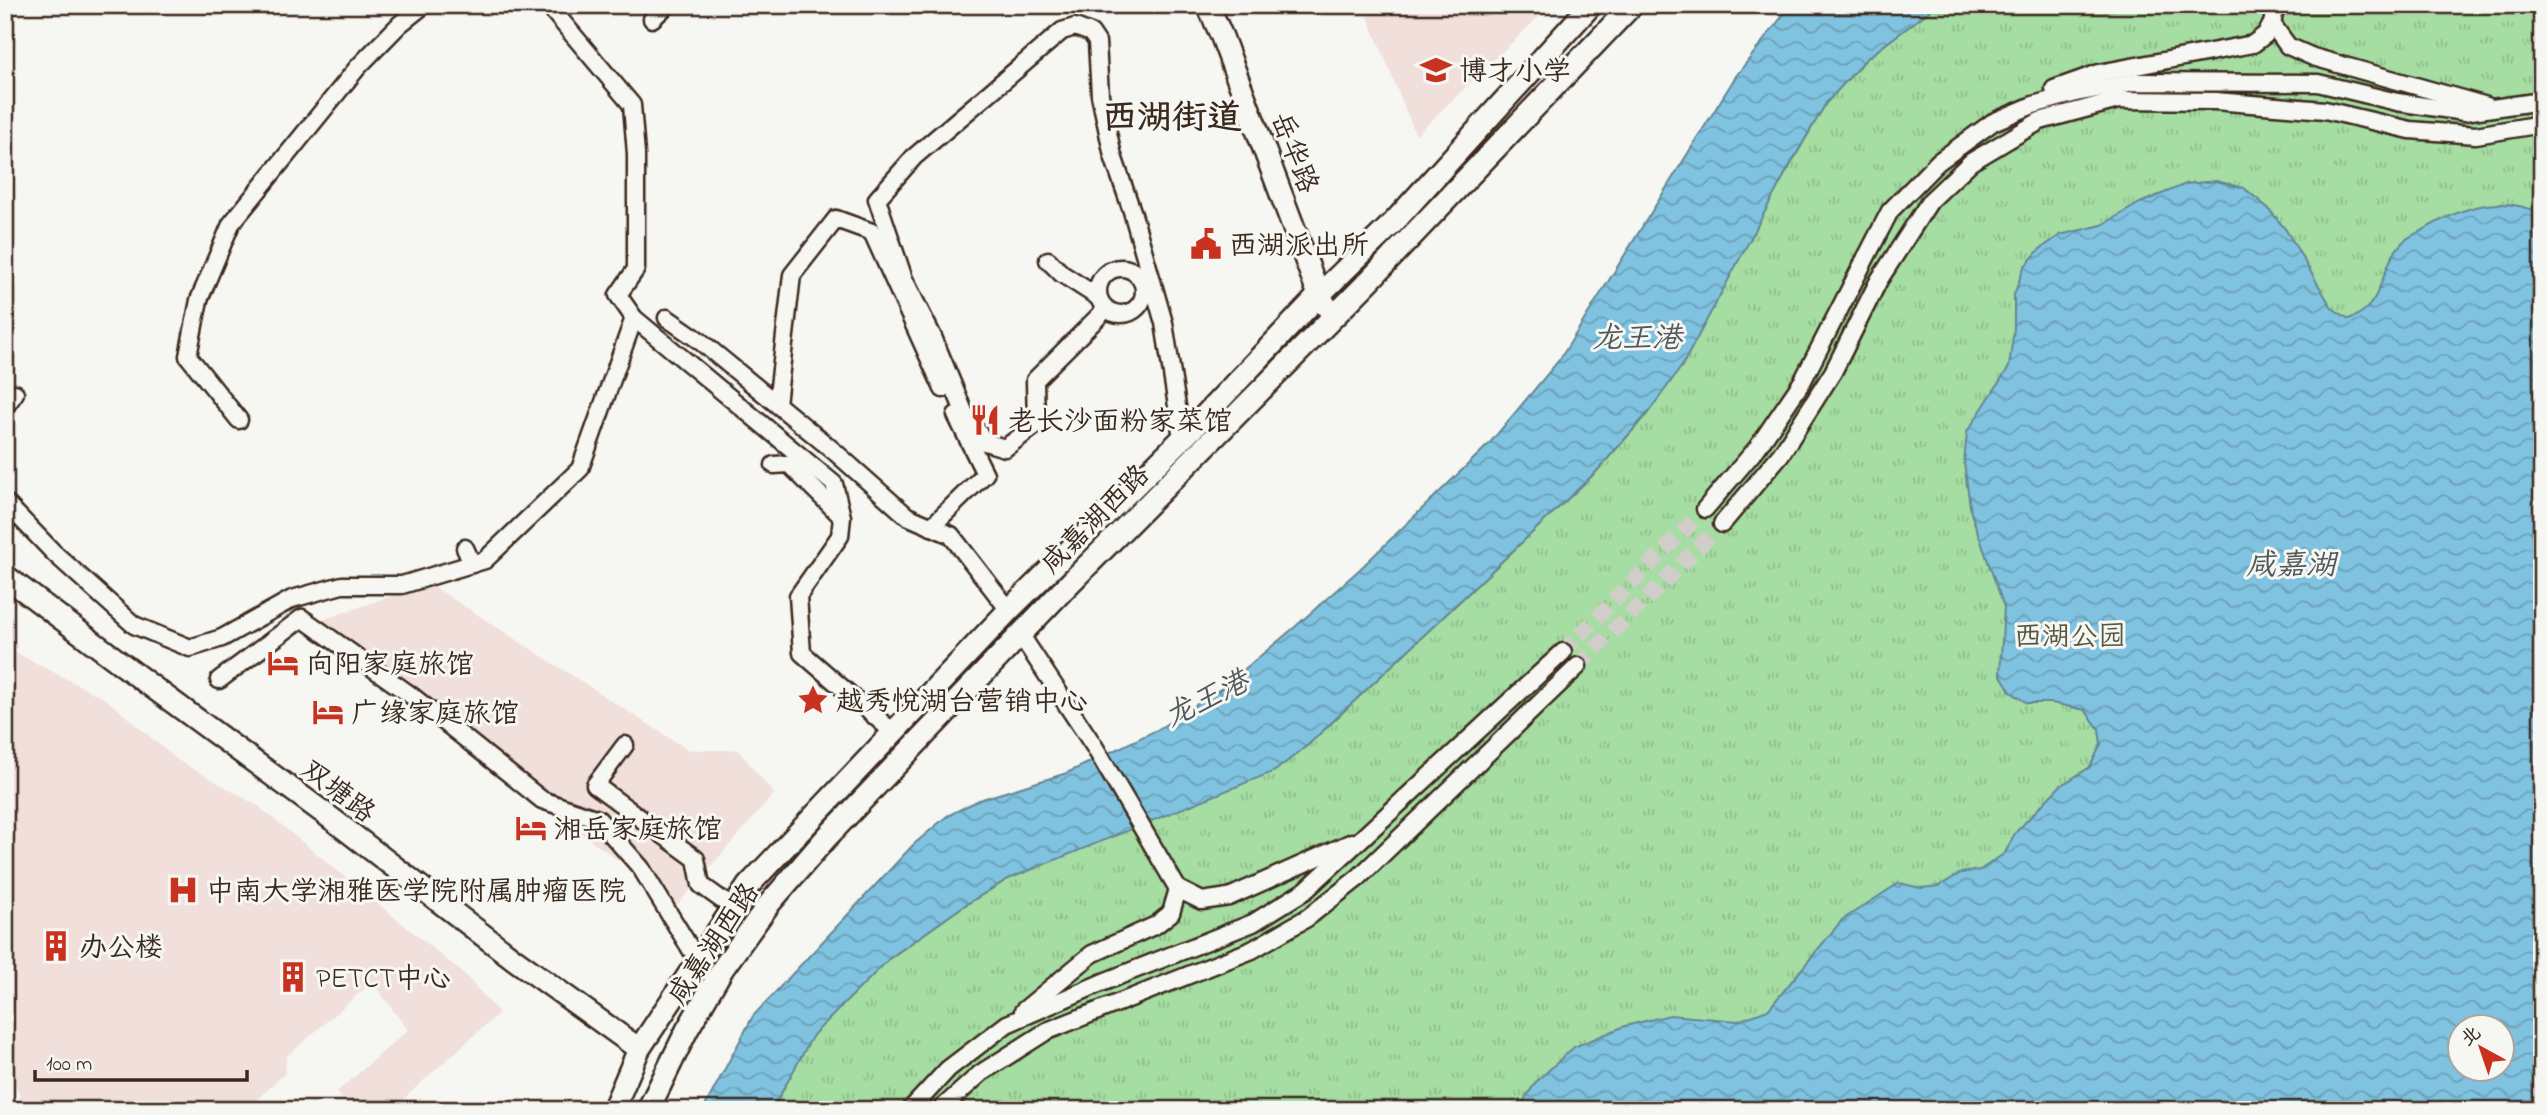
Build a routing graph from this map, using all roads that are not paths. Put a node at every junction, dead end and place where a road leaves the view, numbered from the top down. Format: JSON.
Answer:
{"nodes":[{"id":1,"x":424,"y":5,"type":"edge"},
{"id":2,"x":548,"y":5,"type":"edge"},
{"id":3,"x":667,"y":5,"type":"edge"},
{"id":4,"x":1208,"y":5,"type":"edge"},
{"id":5,"x":1591,"y":5,"type":"edge"},
{"id":6,"x":1632,"y":5,"type":"edge"},
{"id":7,"x":2274,"y":15,"type":"edge"},
{"id":8,"x":652,"y":19,"type":"dead end"},
{"id":9,"x":2542,"y":101,"type":"edge"},
{"id":10,"x":2493,"y":108,"type":"junction"},
{"id":11,"x":2542,"y":124,"type":"edge"},
{"id":12,"x":1988,"y":126,"type":"junction"},
{"id":13,"x":1048,"y":260,"type":"dead end"},
{"id":14,"x":1319,"y":295,"type":"junction"},
{"id":15,"x":634,"y":318,"type":"junction"},
{"id":16,"x":667,"y":318,"type":"dead end"},
{"id":17,"x":1333,"y":318,"type":"junction"},
{"id":18,"x":15,"y":393,"type":"dead end"},
{"id":19,"x":777,"y":404,"type":"junction"},
{"id":20,"x":5,"y":407,"type":"edge"},
{"id":21,"x":239,"y":420,"type":"dead end"},
{"id":22,"x":1182,"y":438,"type":"junction"},
{"id":23,"x":774,"y":466,"type":"dead end"},
{"id":24,"x":5,"y":502,"type":"edge"},
{"id":25,"x":1705,"y":509,"type":"tunnel mouth"},
{"id":26,"x":842,"y":517,"type":"junction"},
{"id":27,"x":1723,"y":524,"type":"tunnel mouth"},
{"id":28,"x":931,"y":527,"type":"junction"},
{"id":29,"x":465,"y":548,"type":"dead end"},
{"id":30,"x":472,"y":564,"type":"junction"},
{"id":31,"x":5,"y":576,"type":"edge"},
{"id":32,"x":1009,"y":610,"type":"junction"},
{"id":33,"x":1020,"y":634,"type":"junction"},
{"id":34,"x":1563,"y":652,"type":"tunnel mouth"},
{"id":35,"x":1578,"y":666,"type":"tunnel mouth"},
{"id":36,"x":219,"y":680,"type":"dead end"},
{"id":37,"x":893,"y":732,"type":"junction"},
{"id":38,"x":625,"y":745,"type":"dead end"},
{"id":39,"x":1367,"y":836,"type":"junction"},
{"id":40,"x":1178,"y":889,"type":"junction"},
{"id":41,"x":733,"y":908,"type":"junction"},
{"id":42,"x":698,"y":961,"type":"junction"},
{"id":43,"x":1007,"y":1024,"type":"junction"},
{"id":44,"x":639,"y":1049,"type":"junction"},
{"id":45,"x":911,"y":1109,"type":"edge"},
{"id":46,"x":613,"y":1110,"type":"edge"},
{"id":47,"x":648,"y":1110,"type":"edge"},
{"id":48,"x":940,"y":1110,"type":"edge"}],
"edges":[{"from":1,"to":21,"type":"street"},
{"from":2,"to":15,"type":"street"},
{"from":3,"to":8,"type":"street"},
{"from":4,"to":14,"type":"main road","name":"岳华路"},
{"from":5,"to":14,"type":"main road","name":"咸嘉湖西路"},
{"from":6,"to":17,"type":"main road","name":"咸嘉湖西路"},
{"from":7,"to":10,"type":"street"},
{"from":7,"to":12,"type":"street"},
{"from":9,"to":10,"type":"street"},
{"from":10,"to":12,"type":"street"},
{"from":11,"to":27,"type":"street"},
{"from":12,"to":25,"type":"street"},
{"from":13,"to":22,"type":"street"},
{"from":14,"to":17,"type":"main road","name":"岳华路"},
{"from":14,"to":22,"type":"main road","name":"咸嘉湖西路"},
{"from":15,"to":26,"type":"street"},
{"from":15,"to":30,"type":"street"},
{"from":16,"to":19,"type":"street"},
{"from":17,"to":33,"type":"main road","name":"咸嘉湖西路"},
{"from":18,"to":20,"type":"street"},
{"from":19,"to":28,"type":"street"},
{"from":19,"to":28,"type":"street"},
{"from":22,"to":32,"type":"main road","name":"咸嘉湖西路"},
{"from":23,"to":26,"type":"street"},
{"from":24,"to":30,"type":"street"},
{"from":26,"to":37,"type":"street"},
{"from":28,"to":32,"type":"street"},
{"from":29,"to":30,"type":"street"},
{"from":31,"to":44,"type":"main road","name":"双塘路"},
{"from":32,"to":37,"type":"main road","name":"咸嘉湖西路"},
{"from":33,"to":40,"type":"street"},
{"from":33,"to":47,"type":"main road","name":"咸嘉湖西路"},
{"from":34,"to":39,"type":"street"},
{"from":35,"to":48,"type":"street"},
{"from":36,"to":42,"type":"street"},
{"from":37,"to":41,"type":"main road","name":"咸嘉湖西路"},
{"from":38,"to":41,"type":"street"},
{"from":39,"to":40,"type":"street"},
{"from":39,"to":43,"type":"street"},
{"from":40,"to":43,"type":"street"},
{"from":41,"to":42,"type":"main road","name":"咸嘉湖西路"},
{"from":42,"to":44,"type":"main road","name":"咸嘉湖西路"},
{"from":43,"to":45,"type":"street"},
{"from":44,"to":46,"type":"main road","name":"咸嘉湖西路"}]}
